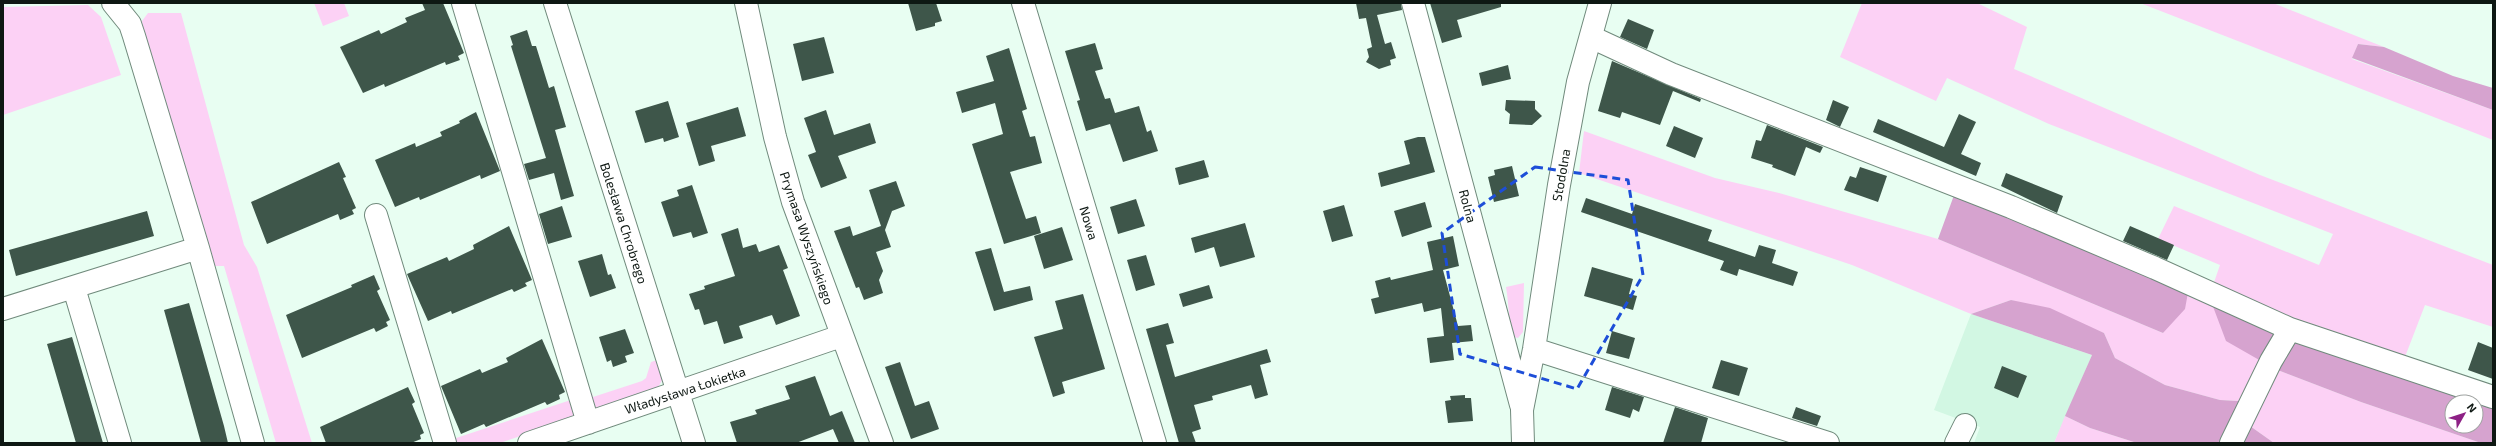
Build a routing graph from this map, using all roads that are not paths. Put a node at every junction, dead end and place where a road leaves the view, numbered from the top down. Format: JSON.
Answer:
{"nodes":[{"id":1,"x":113,"y":3,"type":"edge"},
{"id":2,"x":463,"y":3,"type":"edge"},
{"id":3,"x":555,"y":3,"type":"edge"},
{"id":4,"x":746,"y":3,"type":"edge"},
{"id":5,"x":1023,"y":3,"type":"edge"},
{"id":6,"x":1413,"y":3,"type":"edge"},
{"id":7,"x":1600,"y":3,"type":"edge"},
{"id":8,"x":1591,"y":37,"type":"junction"},
{"id":9,"x":376,"y":215,"type":"dead end"},
{"id":10,"x":198,"y":248,"type":"junction"},
{"id":11,"x":74,"y":288,"type":"junction"},
{"id":12,"x":3,"y":309,"type":"edge"},
{"id":13,"x":2290,"y":329,"type":"junction"},
{"id":14,"x":841,"y":336,"type":"junction"},
{"id":15,"x":1534,"y":349,"type":"junction"},
{"id":16,"x":677,"y":392,"type":"junction"},
{"id":17,"x":2493,"y":397,"type":"edge"},
{"id":18,"x":1522,"y":410,"type":"junction"},
{"id":19,"x":588,"y":423,"type":"junction"},
{"id":20,"x":120,"y":443,"type":"edge"},
{"id":21,"x":253,"y":443,"type":"edge"},
{"id":22,"x":445,"y":443,"type":"edge"},
{"id":23,"x":529,"y":443,"type":"edge"},
{"id":24,"x":694,"y":443,"type":"edge"},
{"id":25,"x":882,"y":443,"type":"edge"},
{"id":26,"x":1155,"y":443,"type":"edge"},
{"id":27,"x":1524,"y":443,"type":"edge"},
{"id":28,"x":1828,"y":443,"type":"edge"},
{"id":29,"x":2231,"y":443,"type":"edge"}],
"edges":[{"from":1,"to":10,"type":"street"},
{"from":2,"to":19,"type":"street"},
{"from":3,"to":16,"type":"street","name":"Bolesława Chrobrego"},
{"from":4,"to":14,"type":"street","name":"Prymasa Wyszyńskiego"},
{"from":5,"to":26,"type":"street","name":"Nowa"},
{"from":6,"to":18,"type":"street","name":"Rolna"},
{"from":7,"to":8,"type":"street","name":"Stodolna"},
{"from":8,"to":13,"type":"street"},
{"from":8,"to":15,"type":"street","name":"Stodolna"},
{"from":9,"to":22,"type":"street"},
{"from":10,"to":11,"type":"street"},
{"from":10,"to":21,"type":"street"},
{"from":11,"to":12,"type":"street"},
{"from":11,"to":20,"type":"street"},
{"from":13,"to":17,"type":"street"},
{"from":13,"to":29,"type":"street"},
{"from":14,"to":16,"type":"street","name":"Władysława Łokietka"},
{"from":14,"to":25,"type":"street","name":"Prymasa Wyszyńskiego"},
{"from":15,"to":18,"type":"street","name":"Stodolna"},
{"from":15,"to":28,"type":"street"},
{"from":16,"to":19,"type":"street","name":"Władysława Łokietka"},
{"from":16,"to":24,"type":"street","name":"Bolesława Chrobrego"},
{"from":18,"to":27,"type":"street","name":"Stodolna"},
{"from":19,"to":23,"type":"street","name":"Władysława Łokietka"}]}
